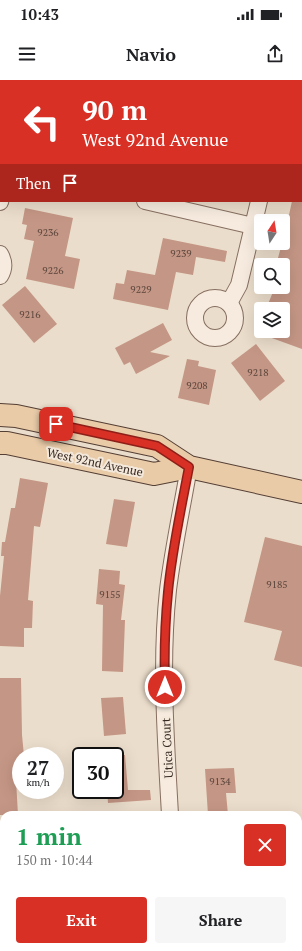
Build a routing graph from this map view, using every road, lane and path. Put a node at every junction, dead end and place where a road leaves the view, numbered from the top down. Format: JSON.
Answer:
{"nodes":[{"id":1,"x":149,"y":202,"type":"edge"},
{"id":2,"x":259,"y":202,"type":"edge"},
{"id":3,"x":253,"y":226,"type":"junction"},
{"id":4,"x":0,"y":254,"type":"edge"},
{"id":5,"x":0,"y":276,"type":"edge"},
{"id":6,"x":229,"y":303,"type":"dead end"},
{"id":7,"x":0,"y":415,"type":"edge"},
{"id":8,"x":0,"y":443,"type":"edge"},
{"id":9,"x":189,"y":467,"type":"junction"},
{"id":10,"x":302,"y":492,"type":"edge"},
{"id":11,"x":170,"y":811,"type":"edge"}],
"edges":[{"from":1,"to":3,"type":"street"},
{"from":2,"to":3,"type":"street"},
{"from":3,"to":6,"type":"street"},
{"from":4,"to":5,"type":"street"},
{"from":7,"to":9,"type":"main road","name":"West 92nd Avenue"},
{"from":8,"to":9,"type":"main road","name":"West 92nd Avenue"},
{"from":9,"to":10,"type":"main road","name":"West 92nd Avenue"},
{"from":9,"to":11,"type":"street","name":"Utica Court"}]}
